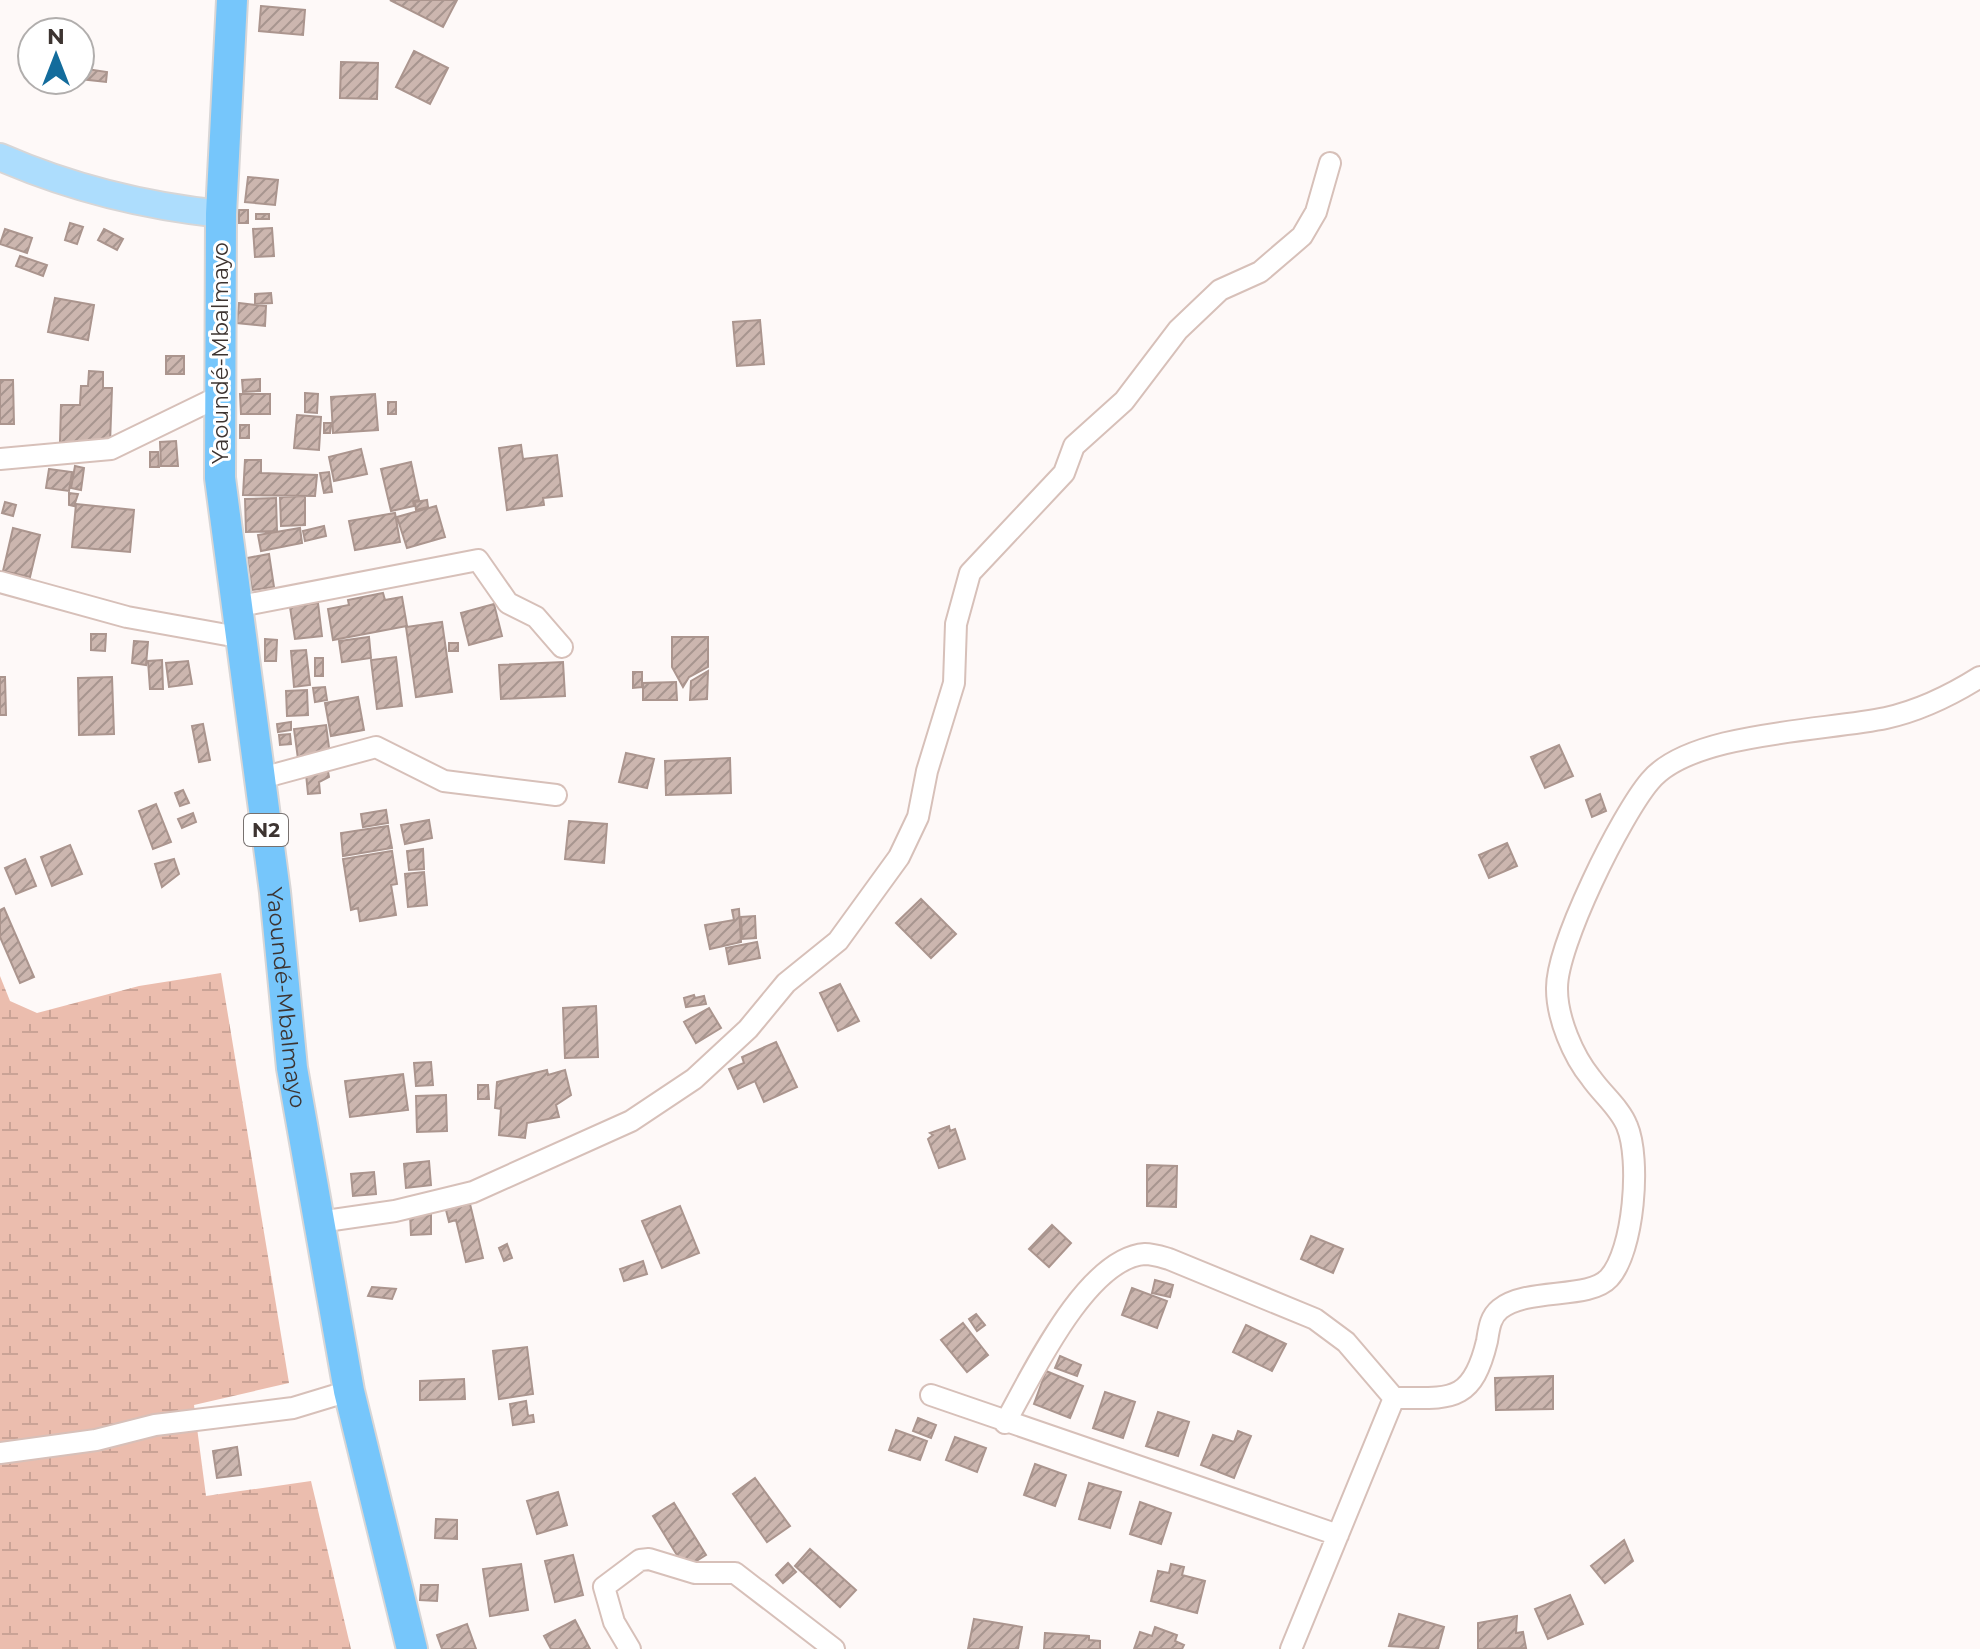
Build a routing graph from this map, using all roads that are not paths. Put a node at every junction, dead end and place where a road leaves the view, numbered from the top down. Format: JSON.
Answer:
{"nodes":[{"id":1,"x":232,"y":0,"type":"edge"},
{"id":2,"x":0,"y":157,"type":"edge"},
{"id":3,"x":1330,"y":163,"type":"dead end"},
{"id":4,"x":221,"y":214,"type":"junction"},
{"id":5,"x":218,"y":397,"type":"junction"},
{"id":6,"x":0,"y":459,"type":"edge"},
{"id":7,"x":0,"y":582,"type":"edge"},
{"id":8,"x":235,"y":607,"type":"junction"},
{"id":9,"x":238,"y":637,"type":"junction"},
{"id":10,"x":562,"y":647,"type":"dead end"},
{"id":11,"x":1980,"y":677,"type":"edge"},
{"id":12,"x":258,"y":779,"type":"junction"},
{"id":13,"x":556,"y":795,"type":"dead end"},
{"id":14,"x":319,"y":1222,"type":"junction"},
{"id":15,"x":349,"y":1391,"type":"junction"},
{"id":16,"x":931,"y":1395,"type":"dead end"},
{"id":17,"x":1394,"y":1398,"type":"junction"},
{"id":18,"x":1005,"y":1423,"type":"junction"},
{"id":19,"x":0,"y":1453,"type":"edge"},
{"id":20,"x":1338,"y":1535,"type":"junction"},
{"id":21,"x":412,"y":1649,"type":"edge"},
{"id":22,"x":630,"y":1649,"type":"edge"},
{"id":23,"x":834,"y":1649,"type":"edge"},
{"id":24,"x":1291,"y":1649,"type":"edge"}],
"edges":[{"from":1,"to":4,"type":"highway","name":"Yaoundé-Mbalmayo","number":"N2"},
{"from":2,"to":4,"type":"main road"},
{"from":3,"to":14,"type":"street"},
{"from":4,"to":5,"type":"highway","name":"Yaoundé-Mbalmayo","number":"N2"},
{"from":5,"to":6,"type":"street"},
{"from":5,"to":8,"type":"highway","name":"Yaoundé-Mbalmayo","number":"N2"},
{"from":7,"to":9,"type":"street"},
{"from":8,"to":9,"type":"highway","name":"Yaoundé-Mbalmayo","number":"N2"},
{"from":8,"to":10,"type":"street"},
{"from":9,"to":12,"type":"highway","name":"Yaoundé-Mbalmayo","number":"N2"},
{"from":11,"to":17,"type":"street"},
{"from":12,"to":13,"type":"street"},
{"from":12,"to":14,"type":"highway","name":"Yaoundé-Mbalmayo","number":"N2"},
{"from":14,"to":15,"type":"highway","name":"Yaoundé-Mbalmayo","number":"N2"},
{"from":15,"to":19,"type":"street"},
{"from":15,"to":21,"type":"highway","name":"Yaoundé-Mbalmayo","number":"N2"},
{"from":16,"to":18,"type":"street"},
{"from":17,"to":18,"type":"street"},
{"from":17,"to":20,"type":"street"},
{"from":18,"to":20,"type":"street"},
{"from":20,"to":24,"type":"street"},
{"from":22,"to":23,"type":"street"}]}
